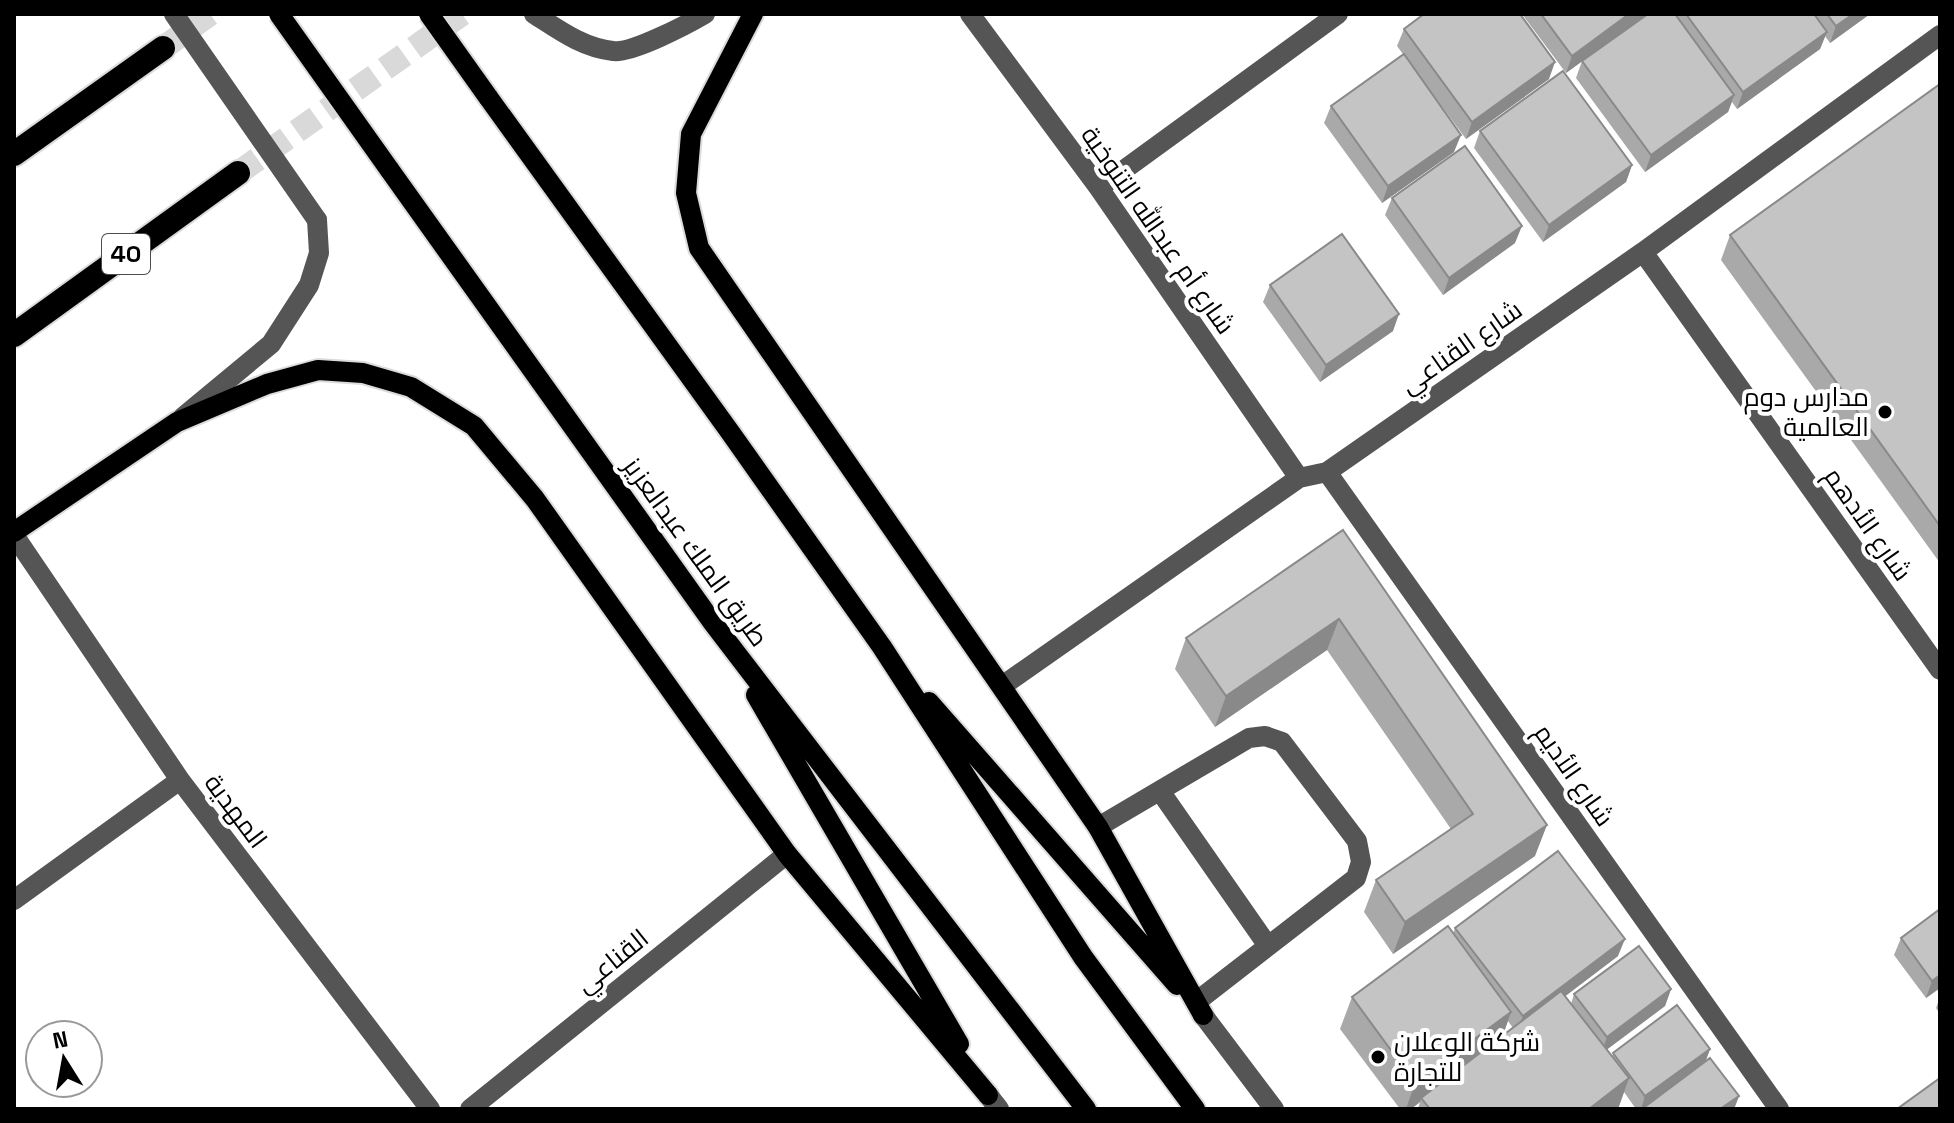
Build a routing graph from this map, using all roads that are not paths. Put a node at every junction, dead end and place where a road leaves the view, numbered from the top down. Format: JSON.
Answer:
{"nodes":[{"id":1,"x":174,"y":14,"type":"edge"},
{"id":2,"x":279,"y":14,"type":"edge"},
{"id":3,"x":429,"y":14,"type":"edge"},
{"id":4,"x":534,"y":14,"type":"edge"},
{"id":5,"x":705,"y":14,"type":"edge"},
{"id":6,"x":753,"y":14,"type":"edge"},
{"id":7,"x":970,"y":14,"type":"edge"},
{"id":8,"x":1338,"y":14,"type":"edge"},
{"id":9,"x":1940,"y":35,"type":"edge"},
{"id":10,"x":163,"y":48,"type":"tunnel mouth"},
{"id":11,"x":14,"y":154,"type":"edge"},
{"id":12,"x":238,"y":173,"type":"tunnel mouth"},
{"id":13,"x":1099,"y":188,"type":"junction"},
{"id":14,"x":1643,"y":252,"type":"junction"},
{"id":15,"x":14,"y":335,"type":"edge"},
{"id":16,"x":177,"y":422,"type":"junction"},
{"id":17,"x":1327,"y":472,"type":"junction"},
{"id":18,"x":1299,"y":478,"type":"junction"},
{"id":19,"x":14,"y":534,"type":"edge"},
{"id":20,"x":713,"y":623,"type":"junction"},
{"id":21,"x":882,"y":647,"type":"junction"},
{"id":22,"x":1940,"y":670,"type":"edge"},
{"id":23,"x":1002,"y":686,"type":"junction"},
{"id":24,"x":180,"y":780,"type":"junction"},
{"id":25,"x":1160,"y":791,"type":"junction"},
{"id":26,"x":1098,"y":827,"type":"junction"},
{"id":27,"x":787,"y":854,"type":"junction"},
{"id":28,"x":14,"y":900,"type":"edge"},
{"id":29,"x":1268,"y":946,"type":"junction"},
{"id":30,"x":1200,"y":1009,"type":"junction"},
{"id":31,"x":994,"y":1102,"type":"edge"},
{"id":32,"x":430,"y":1109,"type":"edge"},
{"id":33,"x":470,"y":1109,"type":"edge"},
{"id":34,"x":1086,"y":1109,"type":"edge"},
{"id":35,"x":1195,"y":1109,"type":"edge"},
{"id":36,"x":1274,"y":1109,"type":"edge"},
{"id":37,"x":1779,"y":1109,"type":"edge"}],
"edges":[{"from":1,"to":16,"type":"street","bridge":true},
{"from":2,"to":20,"type":"main road","name":"طريق الملك عبدالعزيز","bridge":true},
{"from":3,"to":21,"type":"main road","bridge":true},
{"from":4,"to":5,"type":"street"},
{"from":6,"to":23,"type":"main road"},
{"from":7,"to":13,"type":"street","name":"شارع أم عبدالله التنوخية"},
{"from":8,"to":13,"type":"street"},
{"from":9,"to":14,"type":"street","name":"شارع القناعي"},
{"from":10,"to":11,"type":"highway"},
{"from":12,"to":15,"type":"highway","number":"40"},
{"from":13,"to":18,"type":"street","name":"شارع أم عبدالله التنوخية"},
{"from":14,"to":17,"type":"street","name":"شارع القناعي"},
{"from":14,"to":22,"type":"street","name":"شارع الأدهم"},
{"from":16,"to":19,"type":"main road"},
{"from":16,"to":27,"type":"main road"},
{"from":17,"to":18,"type":"street","name":"شارع القناعي"},
{"from":17,"to":37,"type":"street","name":"شارع الأديم"},
{"from":18,"to":23,"type":"street","name":"شارع القناعي"},
{"from":19,"to":24,"type":"street","name":"المهدية"},
{"from":20,"to":31,"type":"main road"},
{"from":20,"to":34,"type":"main road","name":"طريق الملك عبدالعزيز"},
{"from":21,"to":30,"type":"main road"},
{"from":21,"to":35,"type":"main road"},
{"from":23,"to":26,"type":"main road"},
{"from":24,"to":28,"type":"street"},
{"from":24,"to":32,"type":"street","name":"المهدية"},
{"from":25,"to":26,"type":"street"},
{"from":25,"to":29,"type":"street"},
{"from":25,"to":29,"type":"street"},
{"from":26,"to":30,"type":"main road"},
{"from":27,"to":31,"type":"main road"},
{"from":27,"to":33,"type":"street","name":"القناعي"},
{"from":29,"to":30,"type":"street"},
{"from":30,"to":36,"type":"street"}]}
